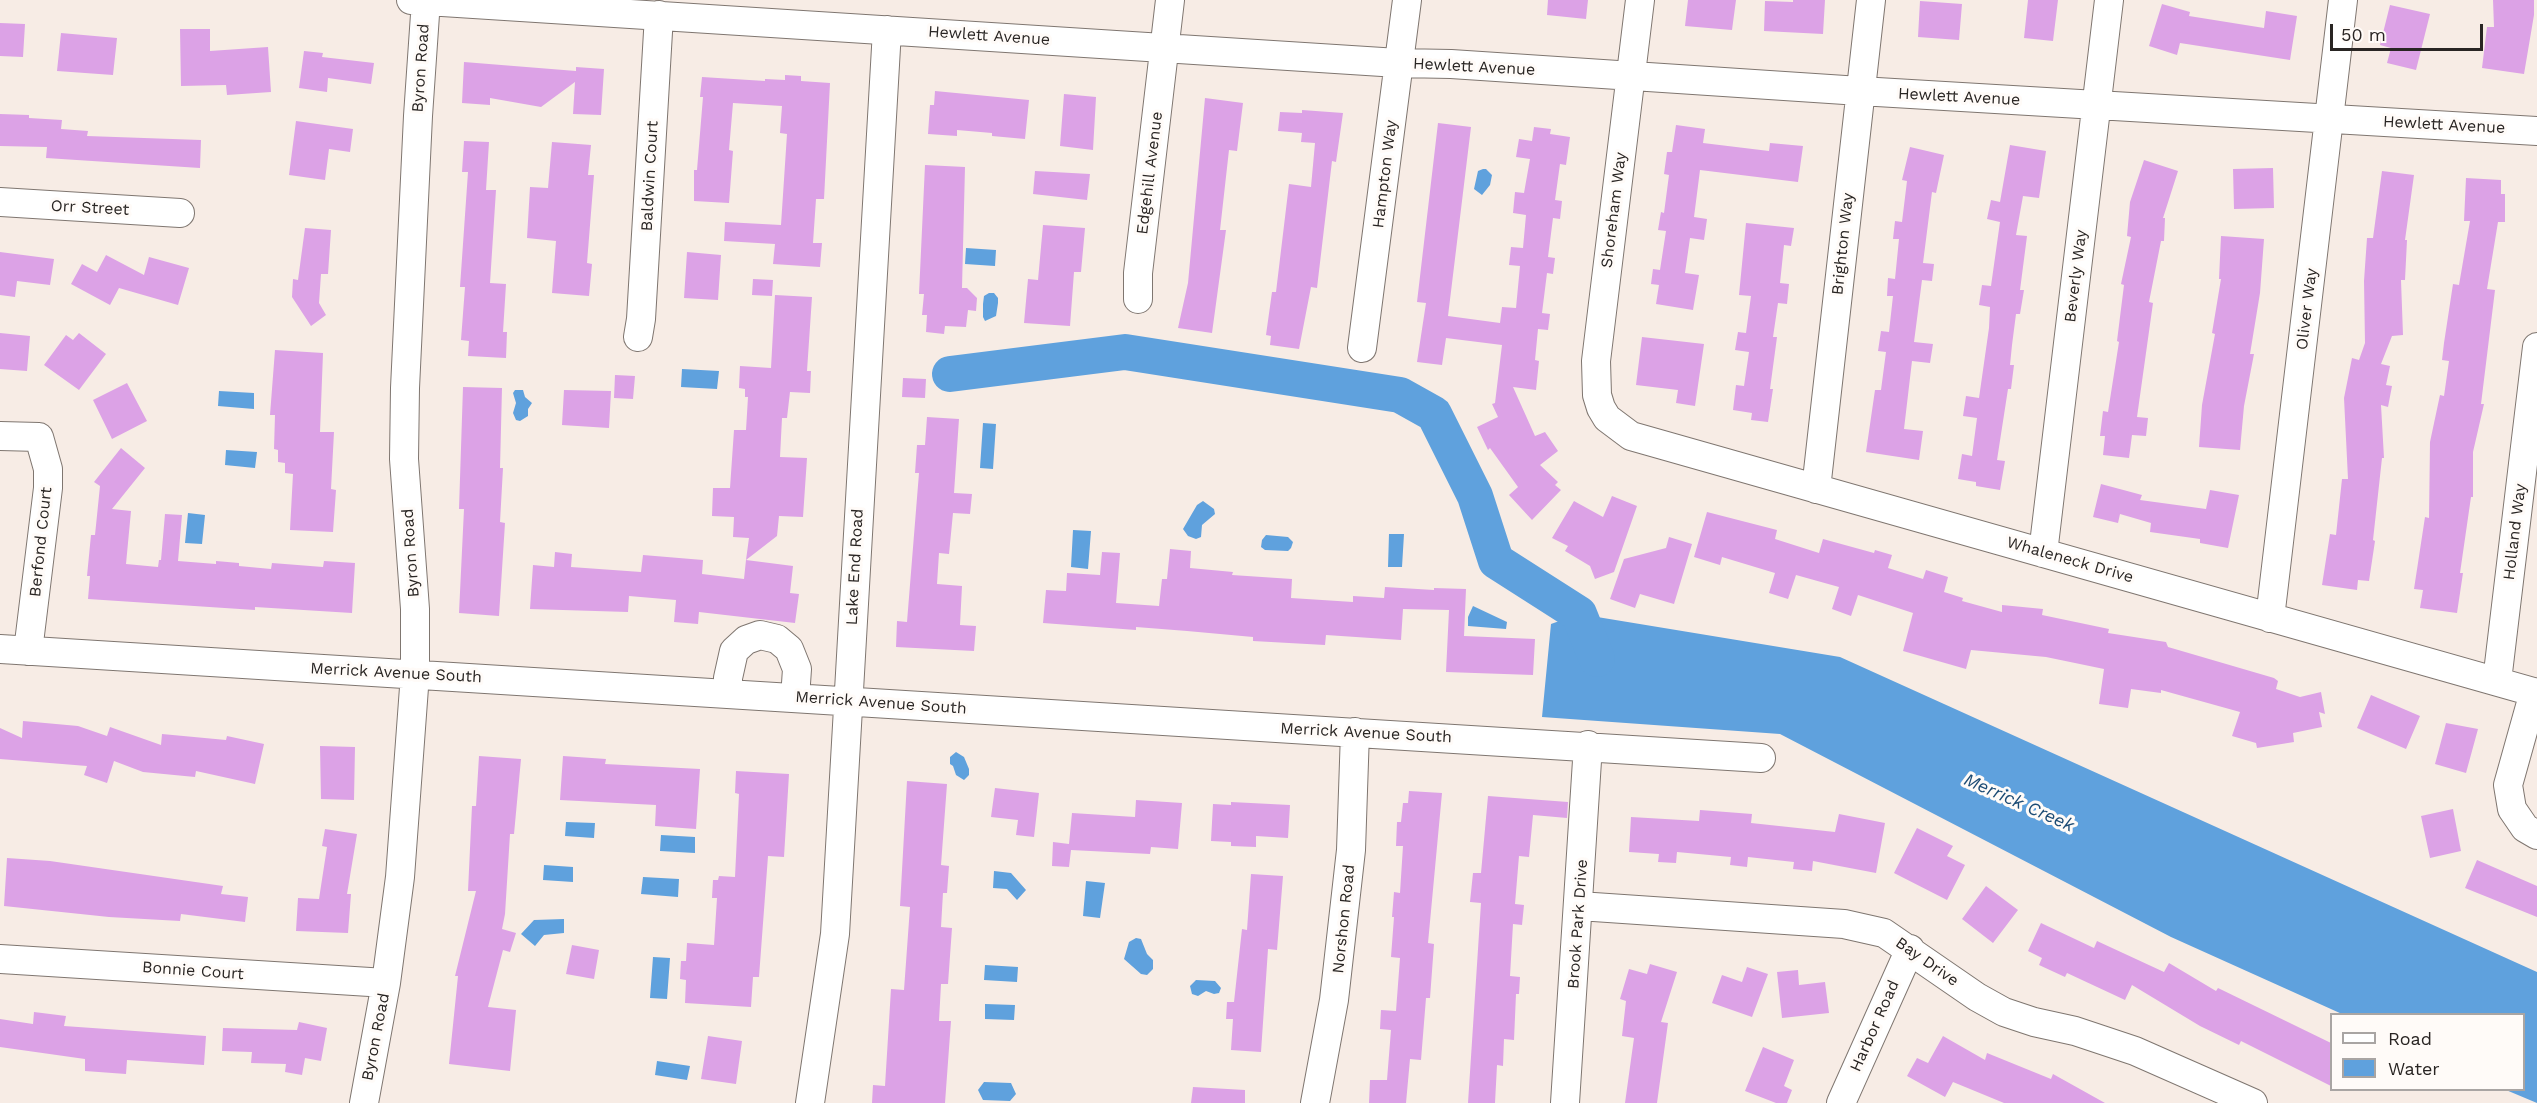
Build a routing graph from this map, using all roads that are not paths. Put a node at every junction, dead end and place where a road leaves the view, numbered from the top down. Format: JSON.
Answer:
{"nodes":[{"id":1,"x":421,"y":0,"type":"edge"},
{"id":2,"x":1170,"y":0,"type":"edge"},
{"id":3,"x":1407,"y":0,"type":"edge"},
{"id":4,"x":1640,"y":0,"type":"edge"},
{"id":5,"x":1871,"y":0,"type":"edge"},
{"id":6,"x":2109,"y":0,"type":"edge"},
{"id":7,"x":2343,"y":0,"type":"edge"},
{"id":8,"x":659,"y":15,"type":"junction"},
{"id":9,"x":887,"y":30,"type":"junction"},
{"id":10,"x":1164,"y":47,"type":"junction"},
{"id":11,"x":1398,"y":63,"type":"junction"},
{"id":12,"x":1631,"y":75,"type":"junction"},
{"id":13,"x":1860,"y":91,"type":"junction"},
{"id":14,"x":2097,"y":104,"type":"junction"},
{"id":15,"x":2329,"y":118,"type":"junction"},
{"id":16,"x":2537,"y":131,"type":"edge"},
{"id":17,"x":0,"y":202,"type":"edge"},
{"id":18,"x":180,"y":213,"type":"dead end"},
{"id":19,"x":1138,"y":299,"type":"dead end"},
{"id":20,"x":638,"y":338,"type":"dead end"},
{"id":21,"x":2537,"y":347,"type":"edge"},
{"id":22,"x":1362,"y":348,"type":"dead end"},
{"id":23,"x":1607,"y":418,"type":"joint"},
{"id":24,"x":0,"y":436,"type":"edge"},
{"id":25,"x":1816,"y":489,"type":"junction"},
{"id":26,"x":2043,"y":553,"type":"junction"},
{"id":27,"x":2270,"y":618,"type":"junction"},
{"id":28,"x":0,"y":649,"type":"edge"},
{"id":29,"x":28,"y":651,"type":"junction"},
{"id":30,"x":415,"y":674,"type":"junction"},
{"id":31,"x":2497,"y":681,"type":"junction"},
{"id":32,"x":728,"y":692,"type":"junction"},
{"id":33,"x":2535,"y":693,"type":"edge"},
{"id":34,"x":795,"y":698,"type":"junction"},
{"id":35,"x":848,"y":701,"type":"junction"},
{"id":36,"x":1355,"y":732,"type":"junction"},
{"id":37,"x":1588,"y":745,"type":"junction"},
{"id":38,"x":1761,"y":758,"type":"dead end"},
{"id":39,"x":2537,"y":835,"type":"edge"},
{"id":40,"x":1579,"y":906,"type":"junction"},
{"id":41,"x":1910,"y":949,"type":"junction"},
{"id":42,"x":0,"y":959,"type":"edge"},
{"id":43,"x":386,"y":983,"type":"junction"},
{"id":44,"x":364,"y":1103,"type":"edge"},
{"id":45,"x":810,"y":1103,"type":"edge"},
{"id":46,"x":1315,"y":1103,"type":"edge"},
{"id":47,"x":1565,"y":1103,"type":"edge"},
{"id":48,"x":1841,"y":1103,"type":"edge"},
{"id":49,"x":2253,"y":1103,"type":"edge"}],
"edges":[{"from":1,"to":8,"type":"street","name":"Hewlett Avenue"},
{"from":1,"to":30,"type":"street","name":"Byron Road"},
{"from":2,"to":10,"type":"street","name":"Edgehill Avenue"},
{"from":3,"to":11,"type":"street","name":"Hampton Way"},
{"from":4,"to":12,"type":"street","name":"Shoreham Way"},
{"from":5,"to":13,"type":"street","name":"Brighton Way"},
{"from":6,"to":14,"type":"street","name":"Beverly Way"},
{"from":7,"to":15,"type":"street","name":"Oliver Way"},
{"from":8,"to":9,"type":"street","name":"Hewlett Avenue"},
{"from":8,"to":20,"type":"street","name":"Baldwin Court"},
{"from":9,"to":10,"type":"street","name":"Hewlett Avenue"},
{"from":9,"to":35,"type":"street","name":"Lake End Road"},
{"from":10,"to":11,"type":"street","name":"Hewlett Avenue"},
{"from":10,"to":19,"type":"street","name":"Edgehill Avenue"},
{"from":11,"to":12,"type":"street","name":"Hewlett Avenue"},
{"from":11,"to":22,"type":"street","name":"Hampton Way"},
{"from":12,"to":13,"type":"street","name":"Hewlett Avenue"},
{"from":12,"to":23,"type":"street","name":"Shoreham Way"},
{"from":13,"to":14,"type":"street","name":"Hewlett Avenue"},
{"from":13,"to":25,"type":"street","name":"Brighton Way"},
{"from":14,"to":15,"type":"street","name":"Hewlett Avenue"},
{"from":14,"to":26,"type":"street","name":"Beverly Way"},
{"from":15,"to":16,"type":"street","name":"Hewlett Avenue"},
{"from":15,"to":27,"type":"street","name":"Oliver Way"},
{"from":17,"to":18,"type":"street","name":"Orr Street"},
{"from":21,"to":31,"type":"street","name":"Holland Way"},
{"from":23,"to":25,"type":"street","name":"Whaleneck Drive"},
{"from":24,"to":29,"type":"street","name":"Berfond Court"},
{"from":25,"to":26,"type":"street","name":"Whaleneck Drive"},
{"from":26,"to":27,"type":"street","name":"Whaleneck Drive"},
{"from":27,"to":31,"type":"street","name":"Whaleneck Drive"},
{"from":28,"to":29,"type":"street","name":"Merrick Avenue South"},
{"from":29,"to":30,"type":"street","name":"Merrick Avenue South"},
{"from":30,"to":32,"type":"street","name":"Merrick Avenue South"},
{"from":30,"to":43,"type":"street","name":"Byron Road"},
{"from":31,"to":33,"type":"street","name":"Whaleneck Drive"},
{"from":32,"to":34,"type":"street","name":"Merrick Avenue South"},
{"from":32,"to":34,"type":"street"},
{"from":33,"to":39,"type":"street"},
{"from":34,"to":35,"type":"street","name":"Merrick Avenue South"},
{"from":35,"to":36,"type":"street","name":"Merrick Avenue South"},
{"from":35,"to":45,"type":"street","name":"Lake End Road"},
{"from":36,"to":37,"type":"street","name":"Merrick Avenue South"},
{"from":36,"to":46,"type":"street","name":"Norshon Road"},
{"from":37,"to":38,"type":"street","name":"Merrick Avenue South"},
{"from":37,"to":40,"type":"street","name":"Brook Park Drive"},
{"from":40,"to":41,"type":"street","name":"Bay Drive"},
{"from":40,"to":47,"type":"street","name":"Brook Park Drive"},
{"from":41,"to":48,"type":"street","name":"Harbor Road"},
{"from":41,"to":49,"type":"street","name":"Bay Drive"},
{"from":42,"to":43,"type":"street","name":"Bonnie Court"},
{"from":43,"to":44,"type":"street","name":"Byron Road"}]}
